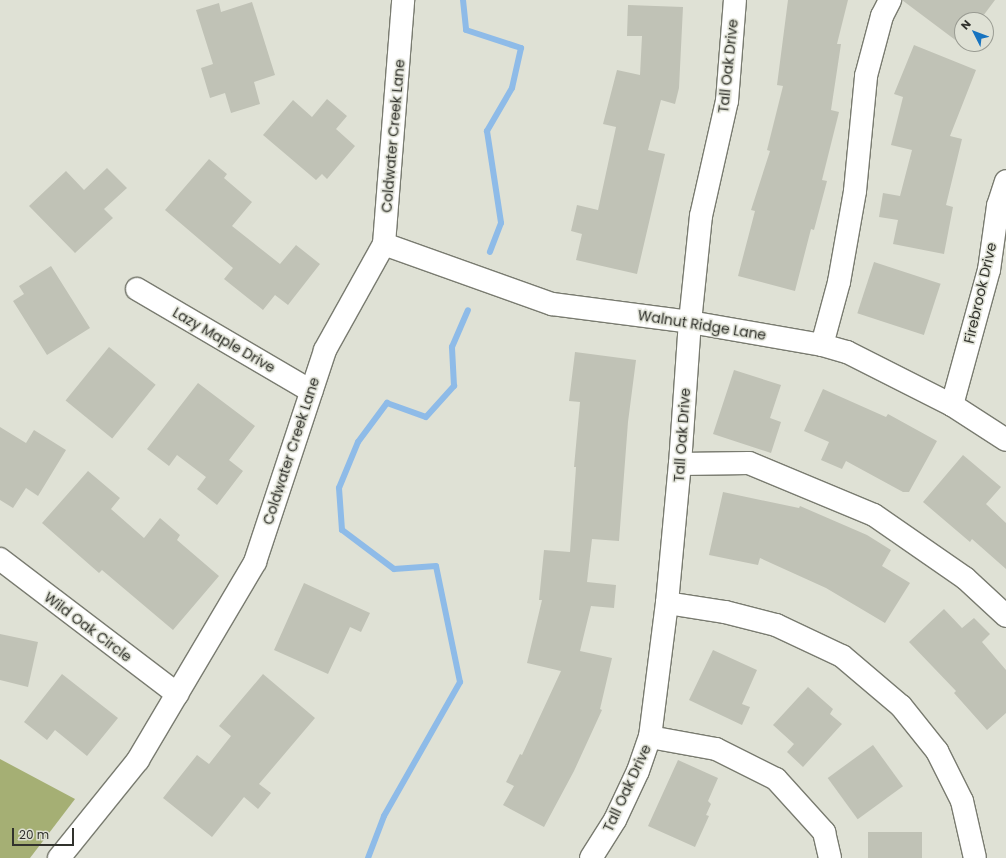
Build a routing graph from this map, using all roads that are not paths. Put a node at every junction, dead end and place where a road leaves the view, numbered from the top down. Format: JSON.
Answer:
{"nodes":[{"id":1,"x":404,"y":0,"type":"edge"},
{"id":2,"x":734,"y":0,"type":"edge"},
{"id":3,"x":890,"y":0,"type":"edge"},
{"id":4,"x":1006,"y":181,"type":"edge"},
{"id":5,"x":384,"y":244,"type":"junction"},
{"id":6,"x":997,"y":272,"type":"edge"},
{"id":7,"x":137,"y":289,"type":"dead end"},
{"id":8,"x":690,"y":322,"type":"junction"},
{"id":9,"x":822,"y":345,"type":"junction"},
{"id":10,"x":311,"y":391,"type":"junction"},
{"id":11,"x":952,"y":405,"type":"junction"},
{"id":12,"x":1006,"y":440,"type":"edge"},
{"id":13,"x":680,"y":464,"type":"junction"},
{"id":14,"x":0,"y":559,"type":"edge"},
{"id":15,"x":667,"y":603,"type":"junction"},
{"id":16,"x":1006,"y":616,"type":"edge"},
{"id":17,"x":177,"y":694,"type":"junction"},
{"id":18,"x":650,"y":737,"type":"junction"},
{"id":19,"x":59,"y":858,"type":"edge"},
{"id":20,"x":591,"y":858,"type":"edge"},
{"id":21,"x":830,"y":858,"type":"edge"},
{"id":22,"x":975,"y":858,"type":"edge"}],
"edges":[{"from":1,"to":5,"type":"street","name":"Coldwater Creek Lane"},
{"from":2,"to":8,"type":"street","name":"Tall Oak Drive"},
{"from":3,"to":9,"type":"street"},
{"from":4,"to":6,"type":"street","name":"Firebrook Drive"},
{"from":5,"to":8,"type":"street","name":"Walnut Ridge Lane"},
{"from":5,"to":10,"type":"street","name":"Coldwater Creek Lane"},
{"from":6,"to":11,"type":"street","name":"Firebrook Drive"},
{"from":7,"to":10,"type":"street","name":"Lazy Maple Drive"},
{"from":8,"to":9,"type":"street","name":"Walnut Ridge Lane"},
{"from":8,"to":13,"type":"street","name":"Tall Oak Drive"},
{"from":9,"to":11,"type":"street","name":"Walnut Ridge Lane"},
{"from":10,"to":17,"type":"street","name":"Coldwater Creek Lane"},
{"from":11,"to":12,"type":"street","name":"Walnut Ridge Lane"},
{"from":13,"to":15,"type":"street","name":"Tall Oak Drive"},
{"from":13,"to":16,"type":"street"},
{"from":14,"to":17,"type":"street","name":"Wild Oak Circle"},
{"from":15,"to":18,"type":"street","name":"Tall Oak Drive"},
{"from":15,"to":22,"type":"street"},
{"from":17,"to":19,"type":"street","name":"Coldwater Creek Lane"},
{"from":18,"to":20,"type":"street","name":"Tall Oak Drive"},
{"from":18,"to":21,"type":"street"}]}
